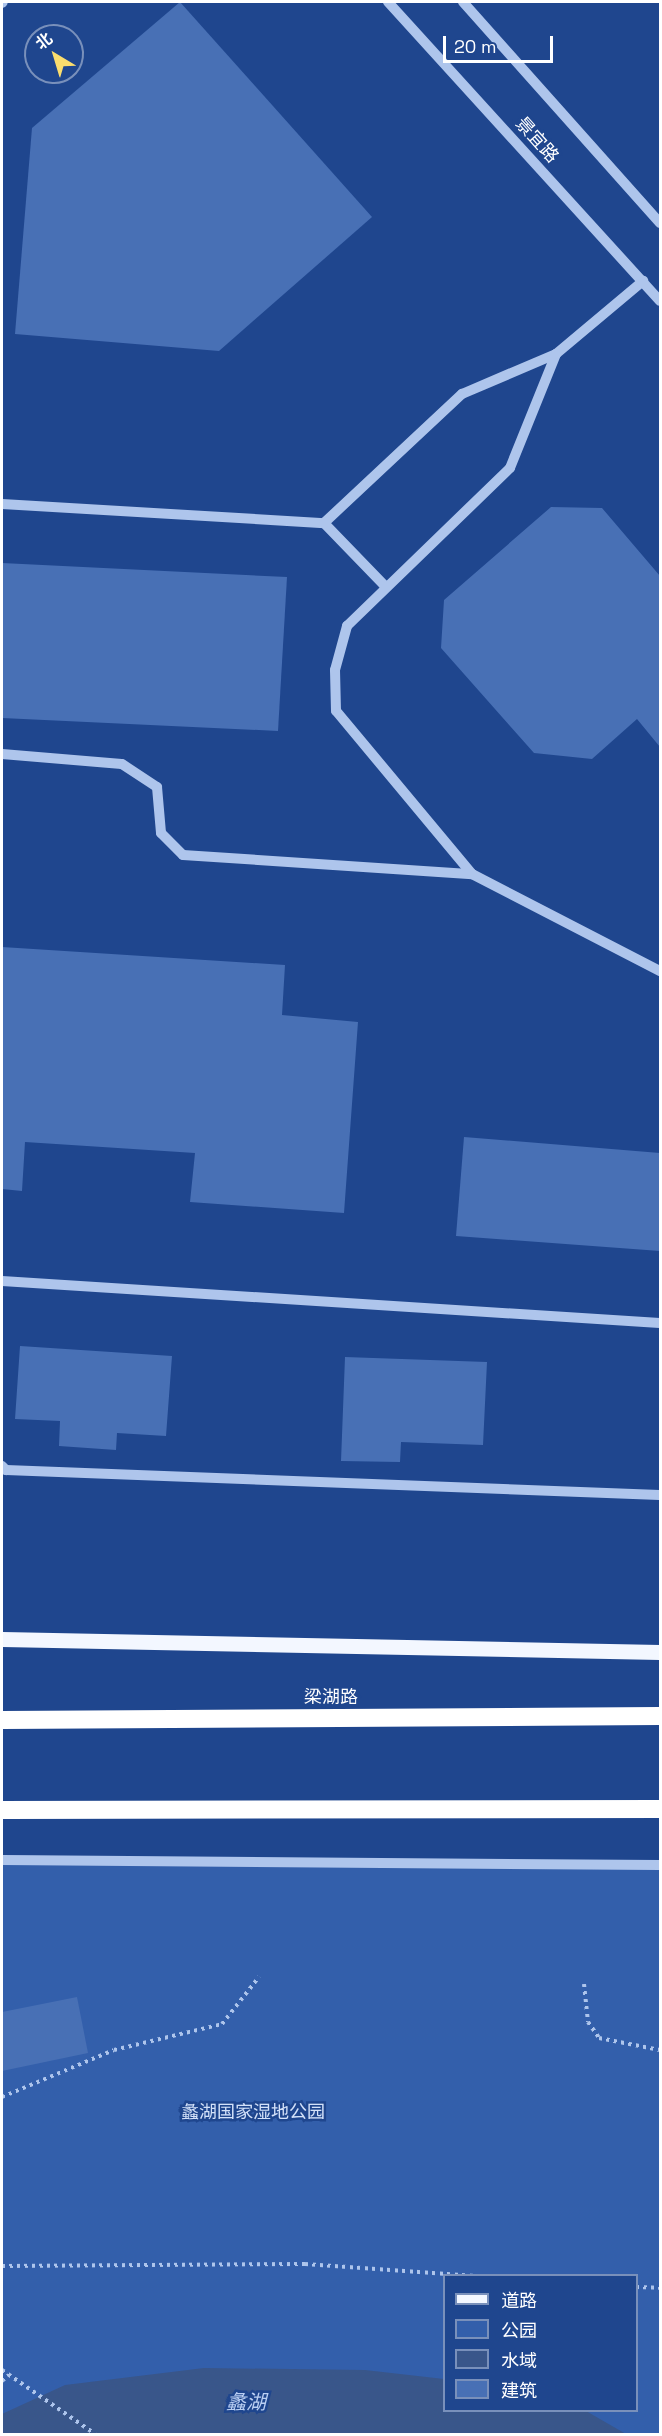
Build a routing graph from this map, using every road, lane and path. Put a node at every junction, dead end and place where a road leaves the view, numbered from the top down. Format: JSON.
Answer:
{"nodes":[{"id":1,"x":388,"y":2,"type":"edge"},
{"id":2,"x":464,"y":2,"type":"edge"},
{"id":3,"x":660,"y":223,"type":"edge"},
{"id":4,"x":643,"y":281,"type":"junction"},
{"id":5,"x":660,"y":301,"type":"edge"},
{"id":6,"x":556,"y":354,"type":"junction"},
{"id":7,"x":2,"y":504,"type":"edge"},
{"id":8,"x":324,"y":523,"type":"junction"},
{"id":9,"x":386,"y":587,"type":"junction"},
{"id":10,"x":2,"y":754,"type":"edge"},
{"id":11,"x":472,"y":874,"type":"junction"},
{"id":12,"x":660,"y":971,"type":"edge"},
{"id":13,"x":2,"y":1281,"type":"edge"},
{"id":14,"x":660,"y":1323,"type":"edge"},
{"id":15,"x":2,"y":1466,"type":"edge"},
{"id":16,"x":660,"y":1495,"type":"edge"},
{"id":17,"x":2,"y":1639,"type":"edge"},
{"id":18,"x":660,"y":1652,"type":"edge"},
{"id":19,"x":660,"y":1716,"type":"edge"},
{"id":20,"x":2,"y":1720,"type":"edge"},
{"id":21,"x":2,"y":1809,"type":"edge"},
{"id":22,"x":660,"y":1809,"type":"edge"},
{"id":23,"x":2,"y":1860,"type":"edge"},
{"id":24,"x":660,"y":1865,"type":"edge"},
{"id":25,"x":259,"y":1977,"type":"dead end"},
{"id":26,"x":584,"y":1984,"type":"dead end"},
{"id":27,"x":660,"y":2043,"type":"edge"},
{"id":28,"x":653,"y":2048,"type":"junction"},
{"id":29,"x":660,"y":2050,"type":"edge"},
{"id":30,"x":2,"y":2097,"type":"edge"},
{"id":31,"x":2,"y":2266,"type":"edge"},
{"id":32,"x":448,"y":2274,"type":"edge"},
{"id":33,"x":638,"y":2287,"type":"edge"},
{"id":34,"x":660,"y":2288,"type":"edge"},
{"id":35,"x":2,"y":2370,"type":"edge"},
{"id":36,"x":9,"y":2375,"type":"junction"},
{"id":37,"x":2,"y":2381,"type":"edge"},
{"id":38,"x":95,"y":2434,"type":"edge"}],
"edges":[{"from":1,"to":4,"type":"street","name":"景宜路"},
{"from":2,"to":3,"type":"street","name":"景宜路"},
{"from":4,"to":5,"type":"street","name":"景宜路"},
{"from":4,"to":6,"type":"street"},
{"from":6,"to":8,"type":"street"},
{"from":6,"to":9,"type":"street"},
{"from":7,"to":8,"type":"street"},
{"from":8,"to":9,"type":"street"},
{"from":9,"to":11,"type":"street"},
{"from":10,"to":11,"type":"street"},
{"from":11,"to":12,"type":"street"},
{"from":13,"to":14,"type":"street"},
{"from":15,"to":16,"type":"street"},
{"from":17,"to":18,"type":"main road"},
{"from":19,"to":20,"type":"highway","name":"梁湖路"},
{"from":21,"to":22,"type":"highway"},
{"from":23,"to":24,"type":"street"},
{"from":25,"to":30,"type":"path"},
{"from":26,"to":28,"type":"path"},
{"from":27,"to":28,"type":"path"},
{"from":28,"to":29,"type":"path"},
{"from":31,"to":32,"type":"path"},
{"from":33,"to":34,"type":"path"},
{"from":35,"to":36,"type":"path"},
{"from":36,"to":37,"type":"path"},
{"from":36,"to":38,"type":"path"}]}
